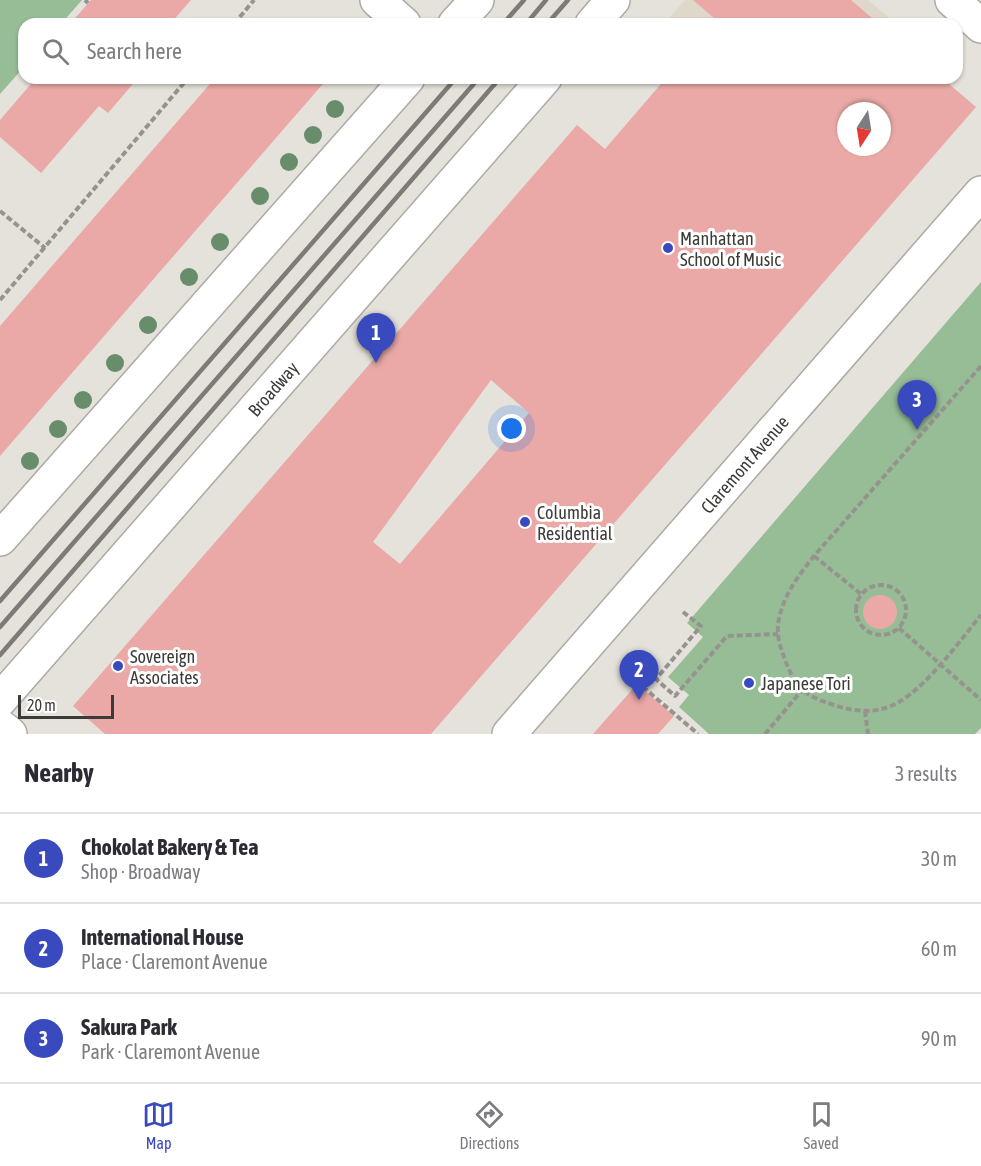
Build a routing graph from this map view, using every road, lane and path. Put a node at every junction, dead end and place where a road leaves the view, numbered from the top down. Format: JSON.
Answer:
{"nodes":[{"id":1,"x":254,"y":0,"type":"edge"},
{"id":2,"x":377,"y":0,"type":"edge"},
{"id":3,"x":477,"y":0,"type":"edge"},
{"id":4,"x":613,"y":0,"type":"edge"},
{"id":5,"x":952,"y":0,"type":"edge"},
{"id":6,"x":239,"y":18,"type":"edge"},
{"id":7,"x":397,"y":18,"type":"edge"},
{"id":8,"x":460,"y":18,"type":"edge"},
{"id":9,"x":597,"y":18,"type":"edge"},
{"id":10,"x":981,"y":26,"type":"edge"},
{"id":11,"x":183,"y":84,"type":"edge"},
{"id":12,"x":403,"y":84,"type":"edge"},
{"id":13,"x":539,"y":84,"type":"edge"},
{"id":14,"x":981,"y":193,"type":"edge"},
{"id":15,"x":0,"y":211,"type":"edge"},
{"id":16,"x":45,"y":248,"type":"junction"},
{"id":17,"x":0,"y":300,"type":"edge"},
{"id":18,"x":981,"y":366,"type":"edge"},
{"id":19,"x":0,"y":539,"type":"edge"},
{"id":20,"x":814,"y":556,"type":"junction"},
{"id":21,"x":861,"y":594,"type":"junction"},
{"id":22,"x":683,"y":612,"type":"dead end"},
{"id":23,"x":981,"y":615,"type":"edge"},
{"id":24,"x":899,"y":628,"type":"junction"},
{"id":25,"x":778,"y":634,"type":"junction"},
{"id":26,"x":940,"y":664,"type":"junction"},
{"id":27,"x":629,"y":675,"type":"dead end"},
{"id":28,"x":803,"y":689,"type":"junction"},
{"id":29,"x":0,"y":700,"type":"edge"},
{"id":30,"x":981,"y":700,"type":"edge"},
{"id":31,"x":865,"y":711,"type":"junction"},
{"id":32,"x":0,"y":726,"type":"edge"},
{"id":33,"x":10,"y":734,"type":"edge"},
{"id":34,"x":509,"y":734,"type":"edge"},
{"id":35,"x":698,"y":734,"type":"edge"},
{"id":36,"x":765,"y":734,"type":"edge"},
{"id":37,"x":868,"y":734,"type":"edge"}],
"edges":[{"from":1,"to":6,"type":"path"},
{"from":2,"to":7,"type":"main road"},
{"from":3,"to":8,"type":"main road"},
{"from":4,"to":9,"type":"main road"},
{"from":5,"to":10,"type":"main road"},
{"from":11,"to":16,"type":"path"},
{"from":12,"to":19,"type":"main road"},
{"from":13,"to":29,"type":"main road","name":"Broadway"},
{"from":14,"to":34,"type":"main road","name":"Claremont Avenue"},
{"from":15,"to":16,"type":"path"},
{"from":16,"to":17,"type":"path"},
{"from":18,"to":20,"type":"path"},
{"from":20,"to":21,"type":"path"},
{"from":20,"to":25,"type":"path"},
{"from":21,"to":24,"type":"path"},
{"from":21,"to":24,"type":"path"},
{"from":22,"to":25,"type":"path"},
{"from":23,"to":26,"type":"path"},
{"from":24,"to":26,"type":"path"},
{"from":25,"to":28,"type":"path"},
{"from":26,"to":30,"type":"path"},
{"from":26,"to":31,"type":"path"},
{"from":27,"to":35,"type":"path"},
{"from":28,"to":31,"type":"path"},
{"from":28,"to":36,"type":"path"},
{"from":31,"to":37,"type":"path"},
{"from":32,"to":33,"type":"main road"}]}
